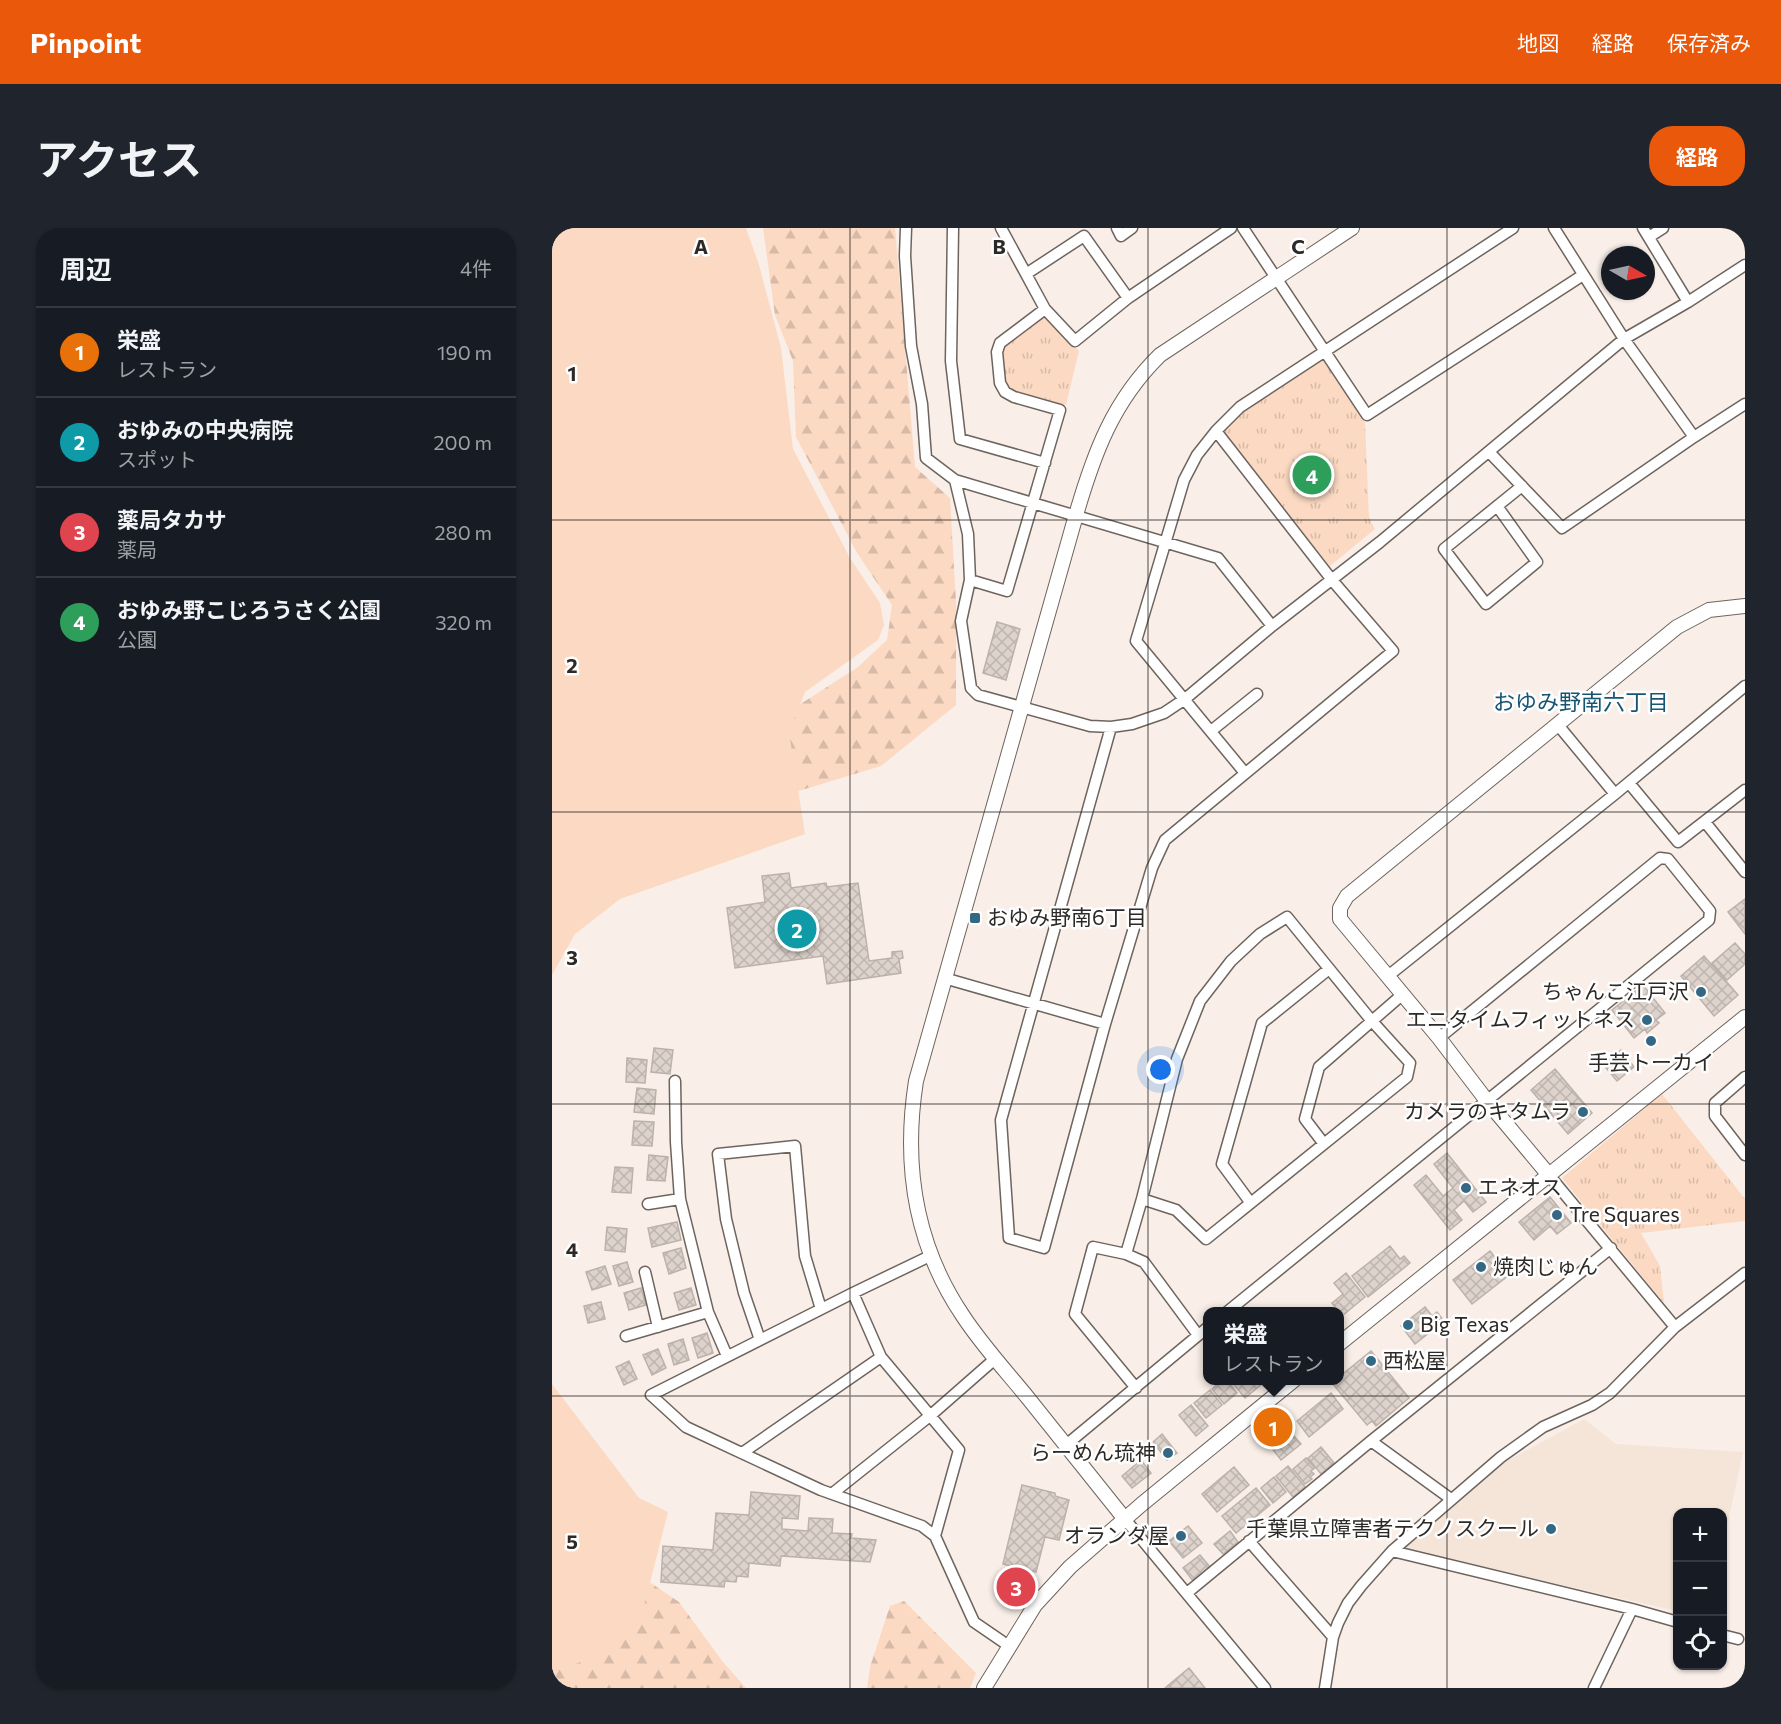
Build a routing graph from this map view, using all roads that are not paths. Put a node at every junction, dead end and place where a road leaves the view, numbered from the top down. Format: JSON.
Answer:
{"nodes":[{"id":1,"x":906,"y":228,"type":"edge"},
{"id":2,"x":953,"y":228,"type":"edge"},
{"id":3,"x":1001,"y":228,"type":"edge"},
{"id":4,"x":1117,"y":228,"type":"edge"},
{"id":5,"x":1132,"y":228,"type":"edge"},
{"id":6,"x":1231,"y":228,"type":"edge"},
{"id":7,"x":1243,"y":228,"type":"edge"},
{"id":8,"x":1352,"y":228,"type":"edge"},
{"id":9,"x":1513,"y":228,"type":"edge"},
{"id":10,"x":1554,"y":228,"type":"edge"},
{"id":11,"x":1663,"y":228,"type":"edge"},
{"id":12,"x":1646,"y":233,"type":"edge"},
{"id":13,"x":1745,"y":266,"type":"edge"},
{"id":14,"x":1026,"y":274,"type":"junction"},
{"id":15,"x":1583,"y":275,"type":"junction"},
{"id":16,"x":1277,"y":279,"type":"junction"},
{"id":17,"x":1128,"y":298,"type":"junction"},
{"id":18,"x":1688,"y":302,"type":"junction"},
{"id":19,"x":1045,"y":309,"type":"junction"},
{"id":20,"x":1624,"y":339,"type":"junction"},
{"id":21,"x":1325,"y":352,"type":"junction"},
{"id":22,"x":1745,"y":404,"type":"edge"},
{"id":23,"x":1216,"y":431,"type":"junction"},
{"id":24,"x":1694,"y":436,"type":"junction"},
{"id":25,"x":1490,"y":453,"type":"junction"},
{"id":26,"x":1045,"y":463,"type":"junction"},
{"id":27,"x":955,"y":480,"type":"junction"},
{"id":28,"x":1522,"y":486,"type":"junction"},
{"id":29,"x":1033,"y":503,"type":"junction"},
{"id":30,"x":1497,"y":506,"type":"junction"},
{"id":31,"x":1076,"y":515,"type":"junction"},
{"id":32,"x":1165,"y":542,"type":"junction"},
{"id":33,"x":970,"y":580,"type":"junction"},
{"id":34,"x":1332,"y":580,"type":"junction"},
{"id":35,"x":1745,"y":606,"type":"edge"},
{"id":36,"x":1272,"y":626,"type":"junction"},
{"id":37,"x":1745,"y":686,"type":"edge"},
{"id":38,"x":1257,"y":694,"type":"dead end"},
{"id":39,"x":1185,"y":699,"type":"junction"},
{"id":40,"x":1022,"y":708,"type":"junction"},
{"id":41,"x":1558,"y":725,"type":"junction"},
{"id":42,"x":1111,"y":727,"type":"junction"},
{"id":43,"x":1211,"y":731,"type":"junction"},
{"id":44,"x":1245,"y":773,"type":"junction"},
{"id":45,"x":1629,"y":783,"type":"junction"},
{"id":46,"x":1745,"y":790,"type":"edge"},
{"id":47,"x":1615,"y":794,"type":"junction"},
{"id":48,"x":1705,"y":822,"type":"junction"},
{"id":49,"x":1745,"y":872,"type":"edge"},
{"id":50,"x":1329,"y":969,"type":"junction"},
{"id":51,"x":1388,"y":976,"type":"junction"},
{"id":52,"x":944,"y":978,"type":"junction"},
{"id":53,"x":1403,"y":994,"type":"junction"},
{"id":54,"x":1035,"y":1005,"type":"junction"},
{"id":55,"x":1745,"y":1017,"type":"edge"},
{"id":56,"x":1371,"y":1020,"type":"junction"},
{"id":57,"x":1105,"y":1024,"type":"junction"},
{"id":58,"x":1439,"y":1038,"type":"junction"},
{"id":59,"x":1745,"y":1077,"type":"edge"},
{"id":60,"x":675,"y":1081,"type":"dead end"},
{"id":61,"x":1487,"y":1101,"type":"junction"},
{"id":62,"x":1324,"y":1144,"type":"junction"},
{"id":63,"x":1743,"y":1150,"type":"edge"},
{"id":64,"x":1548,"y":1174,"type":"junction"},
{"id":65,"x":680,"y":1199,"type":"junction"},
{"id":66,"x":1142,"y":1199,"type":"junction"},
{"id":67,"x":1250,"y":1202,"type":"junction"},
{"id":68,"x":648,"y":1204,"type":"dead end"},
{"id":69,"x":1611,"y":1248,"type":"junction"},
{"id":70,"x":1125,"y":1254,"type":"junction"},
{"id":71,"x":932,"y":1255,"type":"junction"},
{"id":72,"x":645,"y":1272,"type":"dead end"},
{"id":73,"x":1745,"y":1273,"type":"edge"},
{"id":74,"x":853,"y":1293,"type":"junction"},
{"id":75,"x":1232,"y":1307,"type":"edge"},
{"id":76,"x":821,"y":1309,"type":"junction"},
{"id":77,"x":708,"y":1312,"type":"junction"},
{"id":78,"x":658,"y":1327,"type":"junction"},
{"id":79,"x":1675,"y":1327,"type":"junction"},
{"id":80,"x":1203,"y":1331,"type":"edge"},
{"id":81,"x":1198,"y":1335,"type":"junction"},
{"id":82,"x":626,"y":1336,"type":"dead end"},
{"id":83,"x":760,"y":1340,"type":"junction"},
{"id":84,"x":1344,"y":1340,"type":"edge"},
{"id":85,"x":727,"y":1356,"type":"junction"},
{"id":86,"x":881,"y":1357,"type":"junction"},
{"id":87,"x":996,"y":1358,"type":"junction"},
{"id":88,"x":1287,"y":1385,"type":"edge"},
{"id":89,"x":1136,"y":1388,"type":"junction"},
{"id":90,"x":931,"y":1415,"type":"junction"},
{"id":91,"x":1371,"y":1441,"type":"junction"},
{"id":92,"x":1066,"y":1445,"type":"junction"},
{"id":93,"x":742,"y":1453,"type":"junction"},
{"id":94,"x":833,"y":1493,"type":"junction"},
{"id":95,"x":1452,"y":1498,"type":"junction"},
{"id":96,"x":1124,"y":1518,"type":"junction"},
{"id":97,"x":935,"y":1536,"type":"junction"},
{"id":98,"x":1249,"y":1541,"type":"junction"},
{"id":99,"x":1392,"y":1551,"type":"junction"},
{"id":100,"x":1187,"y":1593,"type":"junction"},
{"id":101,"x":1632,"y":1609,"type":"junction"},
{"id":102,"x":1673,"y":1621,"type":"edge"},
{"id":103,"x":1727,"y":1636,"type":"edge"},
{"id":104,"x":1333,"y":1637,"type":"junction"},
{"id":105,"x":1738,"y":1639,"type":"dead end"},
{"id":106,"x":1009,"y":1646,"type":"junction"},
{"id":107,"x":984,"y":1688,"type":"edge"},
{"id":108,"x":1265,"y":1688,"type":"edge"},
{"id":109,"x":1325,"y":1688,"type":"edge"},
{"id":110,"x":1594,"y":1688,"type":"edge"}],
"edges":[{"from":1,"to":27,"type":"street"},
{"from":2,"to":26,"type":"street"},
{"from":3,"to":14,"type":"street"},
{"from":4,"to":5,"type":"street"},
{"from":6,"to":17,"type":"street"},
{"from":7,"to":16,"type":"street"},
{"from":8,"to":16,"type":"street"},
{"from":9,"to":21,"type":"street"},
{"from":10,"to":15,"type":"street"},
{"from":11,"to":12,"type":"street"},
{"from":12,"to":18,"type":"street"},
{"from":13,"to":18,"type":"street"},
{"from":14,"to":17,"type":"street"},
{"from":14,"to":19,"type":"street"},
{"from":15,"to":20,"type":"street"},
{"from":15,"to":21,"type":"street"},
{"from":16,"to":21,"type":"street"},
{"from":16,"to":31,"type":"street"},
{"from":17,"to":19,"type":"street"},
{"from":18,"to":20,"type":"street"},
{"from":19,"to":26,"type":"street"},
{"from":20,"to":24,"type":"street"},
{"from":20,"to":25,"type":"street"},
{"from":21,"to":23,"type":"street"},
{"from":22,"to":24,"type":"street"},
{"from":23,"to":32,"type":"street"},
{"from":23,"to":34,"type":"street"},
{"from":24,"to":28,"type":"street"},
{"from":25,"to":28,"type":"street"},
{"from":25,"to":34,"type":"street"},
{"from":26,"to":29,"type":"street"},
{"from":27,"to":29,"type":"street"},
{"from":27,"to":33,"type":"street"},
{"from":28,"to":30,"type":"street"},
{"from":29,"to":31,"type":"street"},
{"from":29,"to":33,"type":"street"},
{"from":30,"to":30,"type":"street"},
{"from":31,"to":32,"type":"street"},
{"from":31,"to":40,"type":"street"},
{"from":32,"to":36,"type":"street"},
{"from":32,"to":39,"type":"street"},
{"from":33,"to":40,"type":"street"},
{"from":34,"to":36,"type":"street"},
{"from":34,"to":44,"type":"street"},
{"from":35,"to":41,"type":"street"},
{"from":36,"to":39,"type":"street"},
{"from":37,"to":45,"type":"street"},
{"from":38,"to":43,"type":"street"},
{"from":39,"to":42,"type":"street"},
{"from":39,"to":43,"type":"street"},
{"from":40,"to":42,"type":"street"},
{"from":40,"to":52,"type":"street"},
{"from":41,"to":47,"type":"street"},
{"from":41,"to":51,"type":"street"},
{"from":42,"to":54,"type":"street"},
{"from":43,"to":44,"type":"street"},
{"from":44,"to":57,"type":"street"},
{"from":45,"to":47,"type":"street"},
{"from":45,"to":48,"type":"street"},
{"from":46,"to":48,"type":"street"},
{"from":47,"to":51,"type":"street"},
{"from":48,"to":49,"type":"street"},
{"from":50,"to":56,"type":"street"},
{"from":50,"to":66,"type":"street"},
{"from":50,"to":67,"type":"street"},
{"from":51,"to":53,"type":"street"},
{"from":52,"to":54,"type":"street"},
{"from":52,"to":71,"type":"street"},
{"from":53,"to":56,"type":"street"},
{"from":53,"to":58,"type":"street"},
{"from":54,"to":57,"type":"street"},
{"from":54,"to":57,"type":"street"},
{"from":55,"to":64,"type":"street"},
{"from":56,"to":62,"type":"street"},
{"from":56,"to":62,"type":"street"},
{"from":58,"to":61,"type":"street"},
{"from":58,"to":61,"type":"street"},
{"from":59,"to":63,"type":"street"},
{"from":60,"to":65,"type":"street"},
{"from":61,"to":64,"type":"street"},
{"from":61,"to":75,"type":"street"},
{"from":62,"to":67,"type":"street"},
{"from":64,"to":69,"type":"street"},
{"from":64,"to":84,"type":"street"},
{"from":65,"to":68,"type":"street"},
{"from":65,"to":77,"type":"street"},
{"from":66,"to":67,"type":"street"},
{"from":66,"to":70,"type":"street"},
{"from":69,"to":79,"type":"street"},
{"from":69,"to":91,"type":"street"},
{"from":70,"to":81,"type":"street"},
{"from":70,"to":89,"type":"street"},
{"from":71,"to":74,"type":"street"},
{"from":71,"to":87,"type":"street"},
{"from":72,"to":78,"type":"street"},
{"from":73,"to":79,"type":"street"},
{"from":74,"to":76,"type":"street"},
{"from":74,"to":86,"type":"street"},
{"from":76,"to":83,"type":"street"},
{"from":76,"to":83,"type":"street"},
{"from":77,"to":78,"type":"street"},
{"from":77,"to":85,"type":"street"},
{"from":78,"to":82,"type":"street"},
{"from":79,"to":95,"type":"street"},
{"from":80,"to":81,"type":"street"},
{"from":81,"to":89,"type":"street"},
{"from":83,"to":85,"type":"street"},
{"from":85,"to":93,"type":"street"},
{"from":86,"to":90,"type":"street"},
{"from":86,"to":93,"type":"street"},
{"from":87,"to":90,"type":"street"},
{"from":87,"to":92,"type":"street"},
{"from":88,"to":96,"type":"street"},
{"from":89,"to":92,"type":"street"},
{"from":90,"to":94,"type":"street"},
{"from":90,"to":97,"type":"street"},
{"from":91,"to":95,"type":"street"},
{"from":91,"to":98,"type":"street"},
{"from":92,"to":96,"type":"street"},
{"from":93,"to":94,"type":"street"},
{"from":94,"to":97,"type":"street"},
{"from":95,"to":99,"type":"street"},
{"from":96,"to":100,"type":"street"},
{"from":96,"to":106,"type":"street"},
{"from":97,"to":106,"type":"street"},
{"from":98,"to":100,"type":"street"},
{"from":98,"to":104,"type":"street"},
{"from":99,"to":101,"type":"street"},
{"from":99,"to":104,"type":"street"},
{"from":100,"to":108,"type":"street"},
{"from":101,"to":102,"type":"street"},
{"from":101,"to":110,"type":"street"},
{"from":103,"to":105,"type":"street"},
{"from":104,"to":109,"type":"street"},
{"from":106,"to":107,"type":"street"}]}
